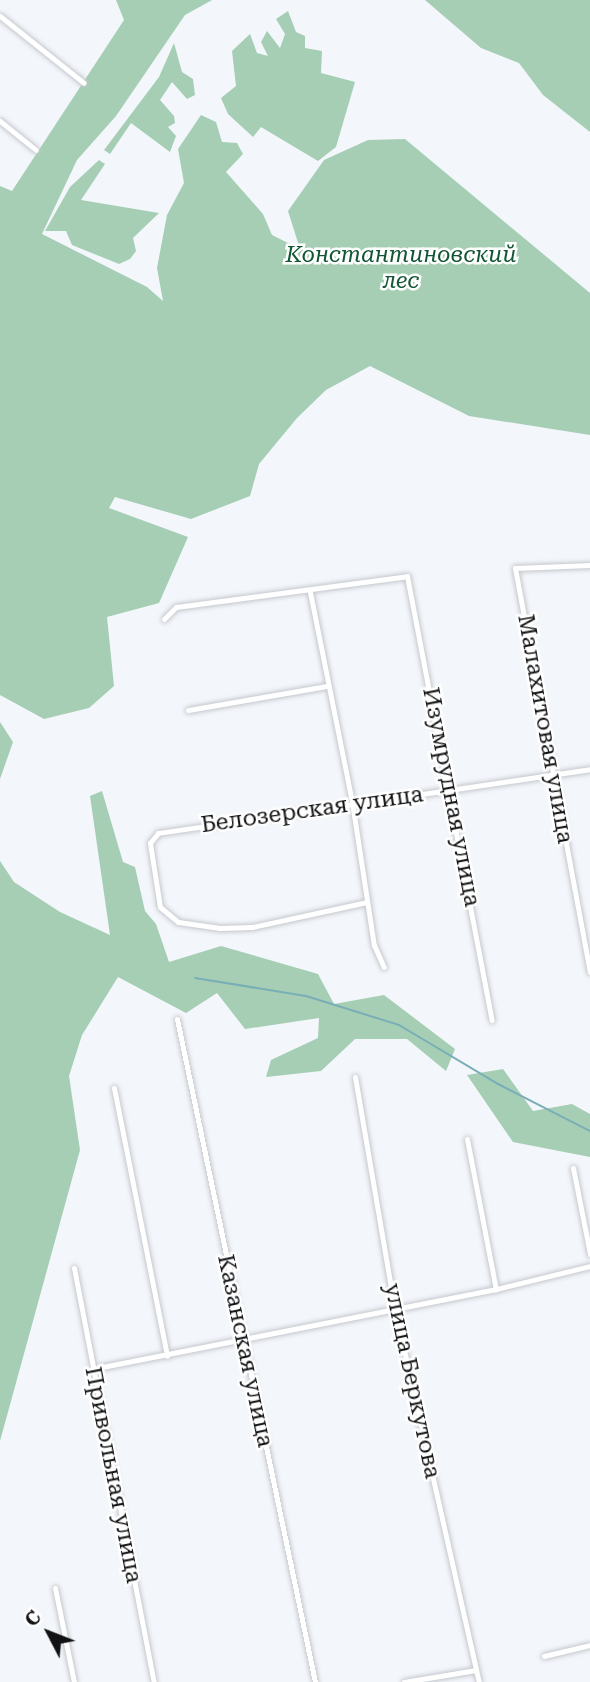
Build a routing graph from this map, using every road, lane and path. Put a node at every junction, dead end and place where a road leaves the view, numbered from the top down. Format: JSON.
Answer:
{"nodes":[{"id":1,"x":0,"y":16,"type":"edge"},
{"id":2,"x":84,"y":83,"type":"dead end"},
{"id":3,"x":0,"y":121,"type":"edge"},
{"id":4,"x":36,"y":150,"type":"dead end"},
{"id":5,"x":590,"y":565,"type":"edge"},
{"id":6,"x":310,"y":592,"type":"junction"},
{"id":7,"x":164,"y":619,"type":"dead end"},
{"id":8,"x":327,"y":686,"type":"junction"},
{"id":9,"x":188,"y":710,"type":"dead end"},
{"id":10,"x":590,"y":769,"type":"edge"},
{"id":11,"x":553,"y":774,"type":"junction"},
{"id":12,"x":452,"y":790,"type":"junction"},
{"id":13,"x":352,"y":802,"type":"junction"},
{"id":14,"x":367,"y":902,"type":"junction"},
{"id":15,"x":384,"y":967,"type":"dead end"},
{"id":16,"x":590,"y":972,"type":"edge"},
{"id":17,"x":177,"y":1018,"type":"dead end"},
{"id":18,"x":492,"y":1020,"type":"dead end"},
{"id":19,"x":355,"y":1077,"type":"dead end"},
{"id":20,"x":114,"y":1088,"type":"dead end"},
{"id":21,"x":467,"y":1139,"type":"dead end"},
{"id":22,"x":573,"y":1168,"type":"dead end"},
{"id":23,"x":590,"y":1254,"type":"edge"},
{"id":24,"x":590,"y":1266,"type":"edge"},
{"id":25,"x":74,"y":1268,"type":"dead end"},
{"id":26,"x":496,"y":1289,"type":"junction"},
{"id":27,"x":395,"y":1310,"type":"junction"},
{"id":28,"x":242,"y":1339,"type":"junction"},
{"id":29,"x":167,"y":1356,"type":"junction"},
{"id":30,"x":92,"y":1369,"type":"junction"},
{"id":31,"x":55,"y":1588,"type":"dead end"},
{"id":32,"x":590,"y":1645,"type":"edge"},
{"id":33,"x":544,"y":1656,"type":"dead end"},
{"id":34,"x":476,"y":1670,"type":"junction"},
{"id":35,"x":74,"y":1682,"type":"edge"},
{"id":36,"x":154,"y":1682,"type":"edge"},
{"id":37,"x":315,"y":1682,"type":"edge"},
{"id":38,"x":404,"y":1682,"type":"edge"},
{"id":39,"x":479,"y":1682,"type":"edge"}],
"edges":[{"from":1,"to":2,"type":"street"},
{"from":3,"to":4,"type":"street"},
{"from":5,"to":11,"type":"street","name":"Малахитовая улица"},
{"from":6,"to":7,"type":"street"},
{"from":6,"to":8,"type":"street"},
{"from":6,"to":12,"type":"street","name":"Изумрудная улица"},
{"from":8,"to":9,"type":"street"},
{"from":8,"to":13,"type":"street"},
{"from":10,"to":11,"type":"street","name":"Белозерская улица"},
{"from":11,"to":12,"type":"street","name":"Белозерская улица"},
{"from":11,"to":16,"type":"street","name":"Малахитовая улица"},
{"from":12,"to":13,"type":"street","name":"Белозерская улица"},
{"from":12,"to":18,"type":"street","name":"Изумрудная улица"},
{"from":13,"to":14,"type":"street"},
{"from":13,"to":14,"type":"street","name":"Белозерская улица"},
{"from":14,"to":15,"type":"street"},
{"from":17,"to":28,"type":"street","name":"Казанская улица"},
{"from":19,"to":27,"type":"street","name":"улица Беркутова"},
{"from":20,"to":29,"type":"street"},
{"from":21,"to":26,"type":"street"},
{"from":22,"to":23,"type":"street"},
{"from":24,"to":26,"type":"street"},
{"from":25,"to":30,"type":"street","name":"Привольная улица"},
{"from":26,"to":27,"type":"street"},
{"from":27,"to":28,"type":"street"},
{"from":27,"to":34,"type":"street","name":"улица Беркутова"},
{"from":28,"to":29,"type":"street"},
{"from":28,"to":37,"type":"street","name":"Казанская улица"},
{"from":29,"to":30,"type":"street"},
{"from":30,"to":36,"type":"street","name":"Привольная улица"},
{"from":31,"to":35,"type":"street"},
{"from":32,"to":33,"type":"street"},
{"from":34,"to":38,"type":"street"},
{"from":34,"to":39,"type":"street","name":"улица Беркутова"}]}
